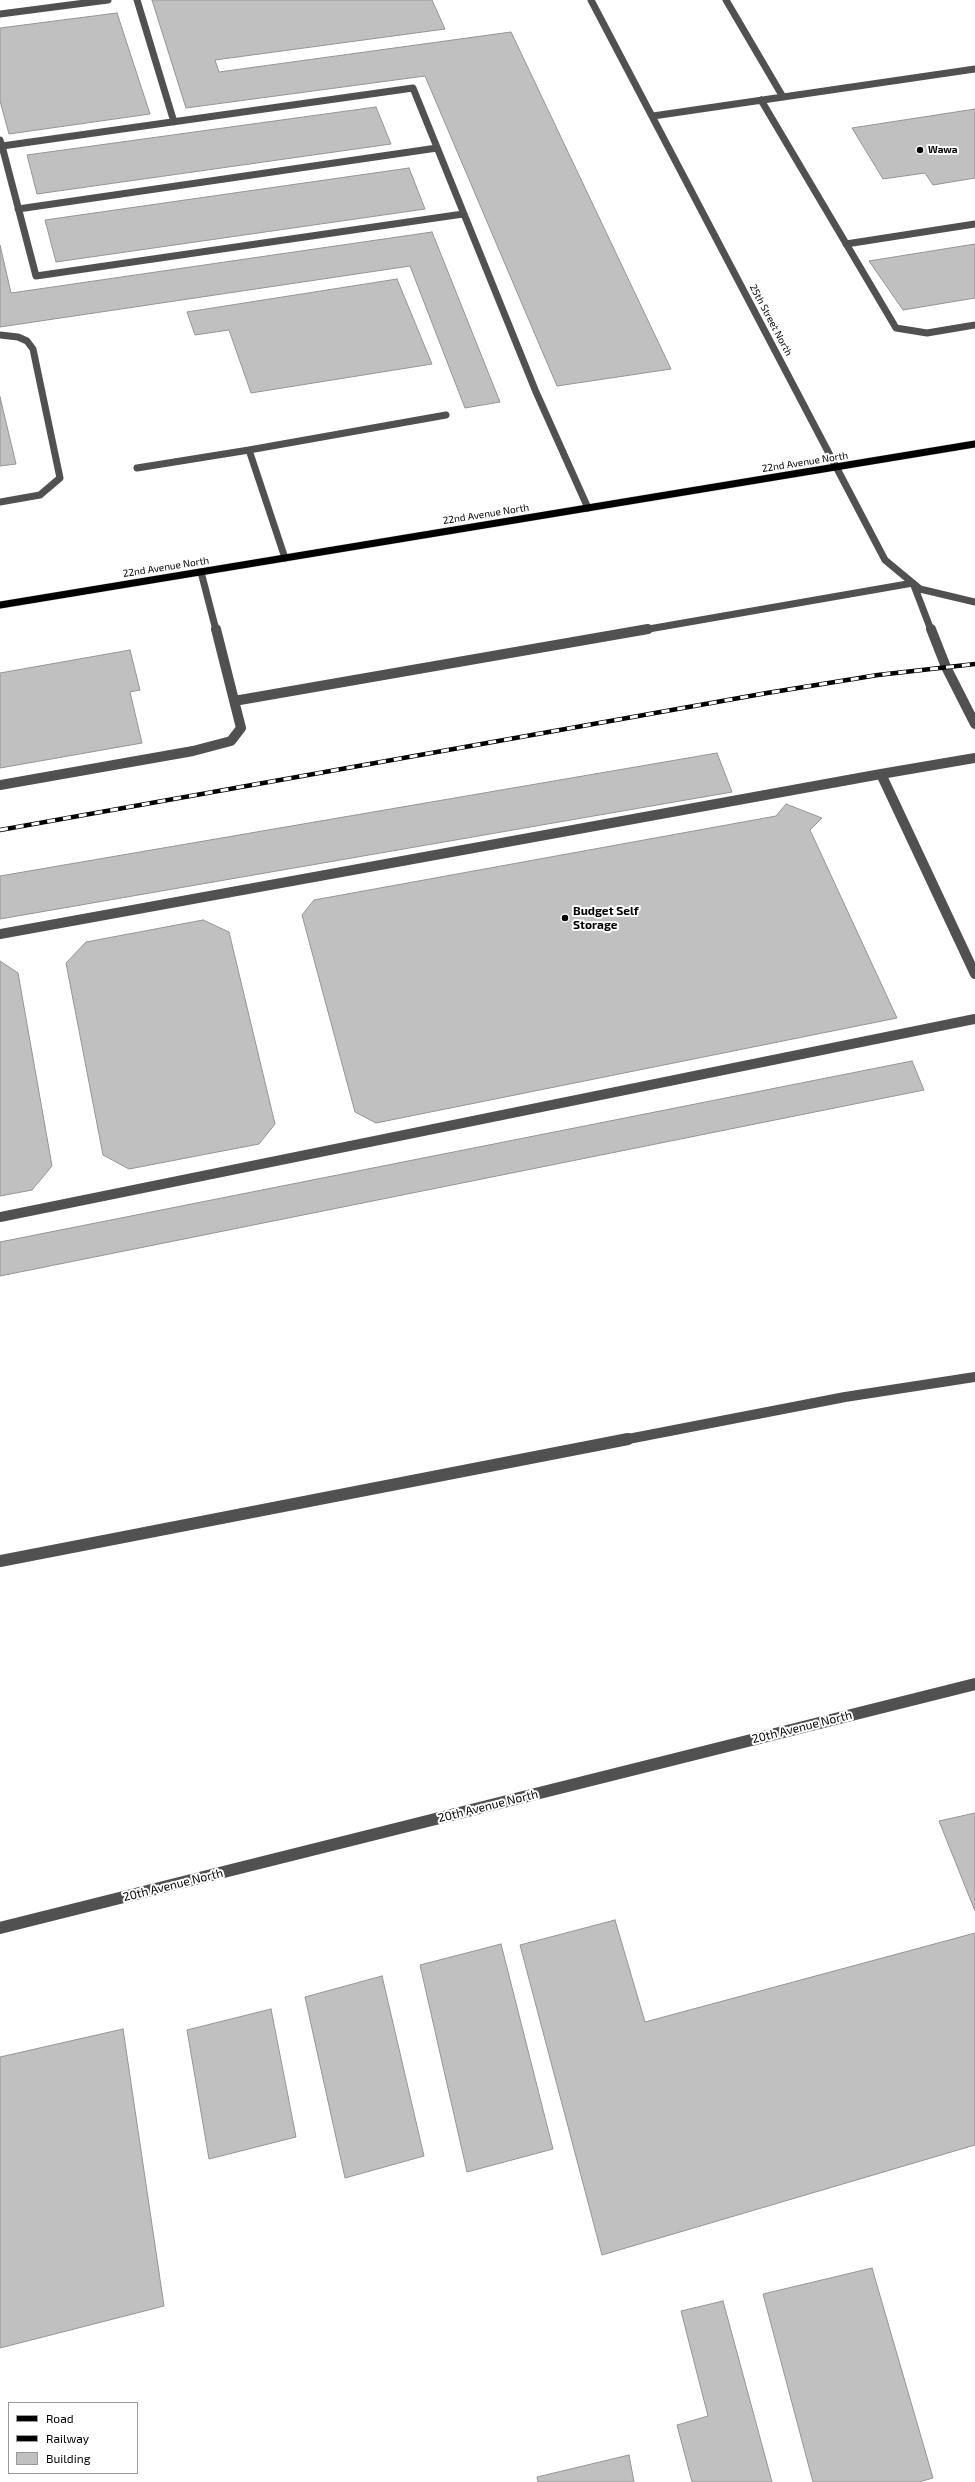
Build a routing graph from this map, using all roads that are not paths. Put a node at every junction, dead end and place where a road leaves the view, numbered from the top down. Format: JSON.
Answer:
{"nodes":[{"id":1,"x":108,"y":0,"type":"edge"},
{"id":2,"x":137,"y":0,"type":"edge"},
{"id":3,"x":591,"y":0,"type":"edge"},
{"id":4,"x":726,"y":0,"type":"edge"},
{"id":5,"x":0,"y":14,"type":"edge"},
{"id":6,"x":975,"y":69,"type":"edge"},
{"id":7,"x":783,"y":97,"type":"junction"},
{"id":8,"x":761,"y":100,"type":"junction"},
{"id":9,"x":653,"y":116,"type":"junction"},
{"id":10,"x":174,"y":122,"type":"junction"},
{"id":11,"x":1,"y":143,"type":"edge"},
{"id":12,"x":437,"y":148,"type":"junction"},
{"id":13,"x":18,"y":209,"type":"junction"},
{"id":14,"x":463,"y":214,"type":"junction"},
{"id":15,"x":975,"y":224,"type":"edge"},
{"id":16,"x":846,"y":244,"type":"junction"},
{"id":17,"x":975,"y":325,"type":"edge"},
{"id":18,"x":0,"y":335,"type":"edge"},
{"id":19,"x":446,"y":415,"type":"dead end"},
{"id":20,"x":975,"y":444,"type":"edge"},
{"id":21,"x":249,"y":450,"type":"junction"},
{"id":22,"x":137,"y":468,"type":"dead end"},
{"id":23,"x":837,"y":468,"type":"junction"},
{"id":24,"x":0,"y":502,"type":"edge"},
{"id":25,"x":588,"y":508,"type":"junction"},
{"id":26,"x":285,"y":558,"type":"junction"},
{"id":27,"x":201,"y":572,"type":"junction"},
{"id":28,"x":912,"y":583,"type":"junction"},
{"id":29,"x":975,"y":602,"type":"edge"},
{"id":30,"x":0,"y":605,"type":"edge"},
{"id":31,"x":234,"y":701,"type":"junction"},
{"id":32,"x":975,"y":724,"type":"edge"},
{"id":33,"x":975,"y":758,"type":"edge"},
{"id":34,"x":881,"y":774,"type":"junction"},
{"id":35,"x":0,"y":785,"type":"edge"},
{"id":36,"x":0,"y":934,"type":"edge"},
{"id":37,"x":975,"y":974,"type":"edge"},
{"id":38,"x":975,"y":1019,"type":"edge"},
{"id":39,"x":0,"y":1217,"type":"edge"},
{"id":40,"x":975,"y":1376,"type":"edge"},
{"id":41,"x":0,"y":1561,"type":"edge"},
{"id":42,"x":975,"y":1684,"type":"edge"},
{"id":43,"x":0,"y":1928,"type":"edge"}],
"edges":[{"from":1,"to":5,"type":"street"},
{"from":2,"to":10,"type":"street"},
{"from":3,"to":9,"type":"street","name":"25th Street North"},
{"from":4,"to":7,"type":"street"},
{"from":6,"to":7,"type":"street"},
{"from":7,"to":8,"type":"street"},
{"from":8,"to":9,"type":"street"},
{"from":8,"to":16,"type":"street"},
{"from":9,"to":23,"type":"street","name":"25th Street North"},
{"from":10,"to":11,"type":"street"},
{"from":10,"to":12,"type":"street"},
{"from":11,"to":13,"type":"street"},
{"from":12,"to":13,"type":"street"},
{"from":12,"to":14,"type":"street"},
{"from":13,"to":14,"type":"street"},
{"from":14,"to":25,"type":"street"},
{"from":15,"to":16,"type":"street"},
{"from":16,"to":17,"type":"street"},
{"from":18,"to":24,"type":"street"},
{"from":19,"to":21,"type":"street"},
{"from":20,"to":23,"type":"main road","name":"22nd Avenue North"},
{"from":21,"to":22,"type":"street"},
{"from":21,"to":26,"type":"street"},
{"from":23,"to":25,"type":"main road","name":"22nd Avenue North"},
{"from":23,"to":28,"type":"street","name":"25th Street North"},
{"from":25,"to":26,"type":"main road","name":"22nd Avenue North"},
{"from":26,"to":27,"type":"main road","name":"22nd Avenue North"},
{"from":27,"to":30,"type":"main road","name":"22nd Avenue North"},
{"from":27,"to":31,"type":"street"},
{"from":28,"to":29,"type":"street","name":"25th Street North"},
{"from":28,"to":31,"type":"street"},
{"from":28,"to":32,"type":"street"},
{"from":31,"to":35,"type":"street"},
{"from":33,"to":34,"type":"street"},
{"from":34,"to":36,"type":"street"},
{"from":34,"to":37,"type":"street"},
{"from":38,"to":39,"type":"street"},
{"from":40,"to":41,"type":"street"},
{"from":42,"to":43,"type":"street","name":"20th Avenue North"}]}
